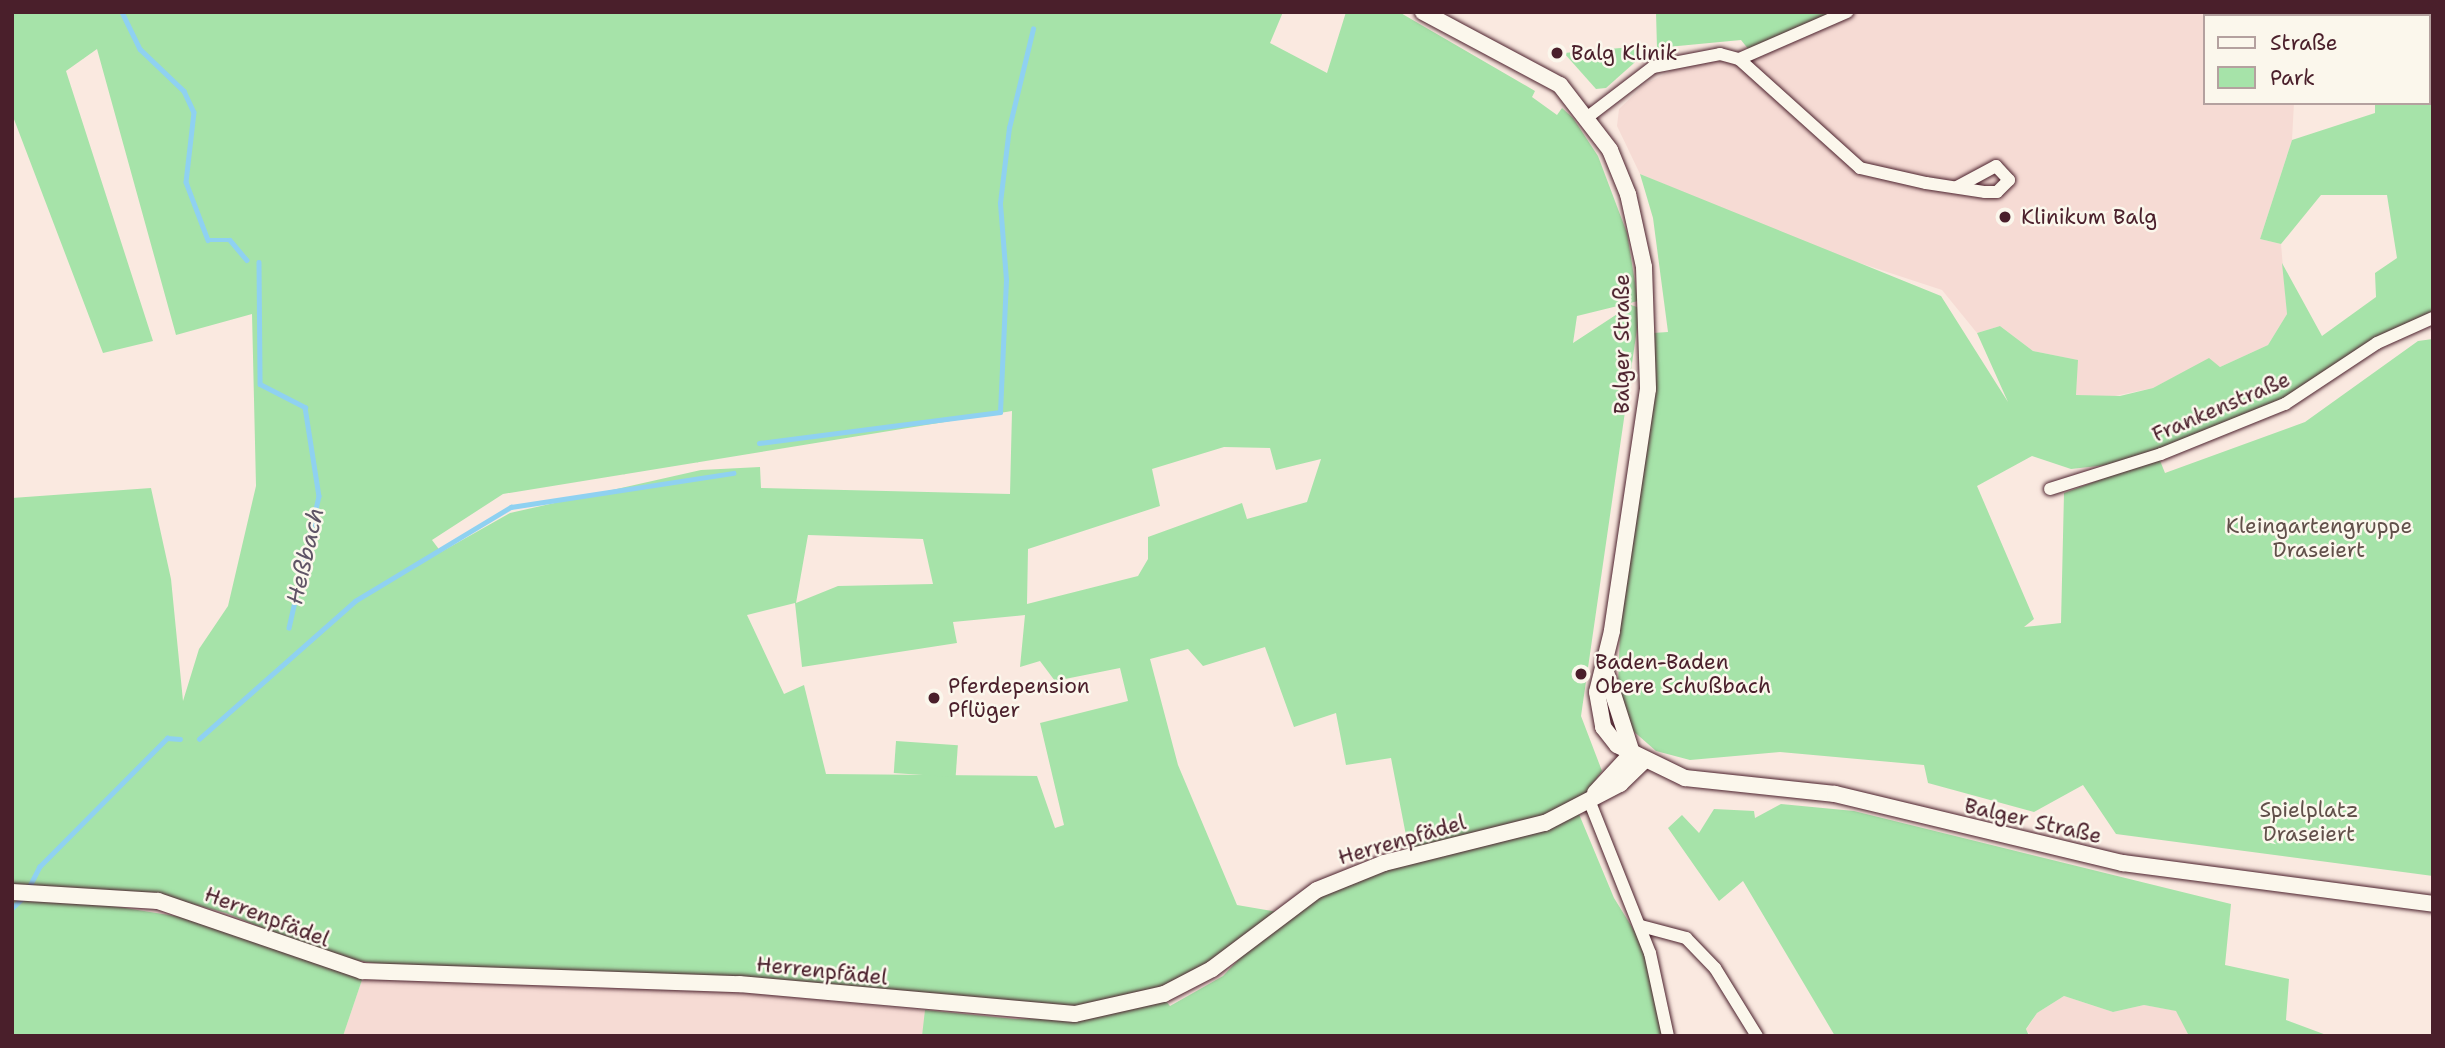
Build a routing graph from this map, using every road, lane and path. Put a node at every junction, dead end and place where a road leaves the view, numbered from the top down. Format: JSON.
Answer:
{"nodes":[{"id":1,"x":1423,"y":12,"type":"edge"},
{"id":2,"x":1847,"y":12,"type":"edge"},
{"id":3,"x":1739,"y":59,"type":"junction"},
{"id":4,"x":1588,"y":116,"type":"junction"},
{"id":5,"x":1957,"y":187,"type":"dead end"},
{"id":6,"x":2433,"y":318,"type":"edge"},
{"id":7,"x":2050,"y":489,"type":"dead end"},
{"id":8,"x":1637,"y":758,"type":"junction"},
{"id":9,"x":1589,"y":800,"type":"junction"},
{"id":10,"x":17,"y":891,"type":"edge"},
{"id":11,"x":2433,"y":904,"type":"edge"},
{"id":12,"x":1641,"y":926,"type":"junction"},
{"id":13,"x":1668,"y":1036,"type":"edge"},
{"id":14,"x":1757,"y":1036,"type":"edge"}],
"edges":[{"from":1,"to":4,"type":"street","name":"Balger Straße"},
{"from":2,"to":3,"type":"street"},
{"from":3,"to":4,"type":"street"},
{"from":3,"to":5,"type":"street"},
{"from":4,"to":8,"type":"street","name":"Balger Straße"},
{"from":6,"to":7,"type":"street","name":"Frankenstraße"},
{"from":8,"to":9,"type":"street","name":"Herrenpfädel"},
{"from":8,"to":11,"type":"street","name":"Balger Straße"},
{"from":9,"to":10,"type":"street","name":"Herrenpfädel"},
{"from":9,"to":12,"type":"street"},
{"from":12,"to":13,"type":"street"},
{"from":12,"to":14,"type":"street"}]}
